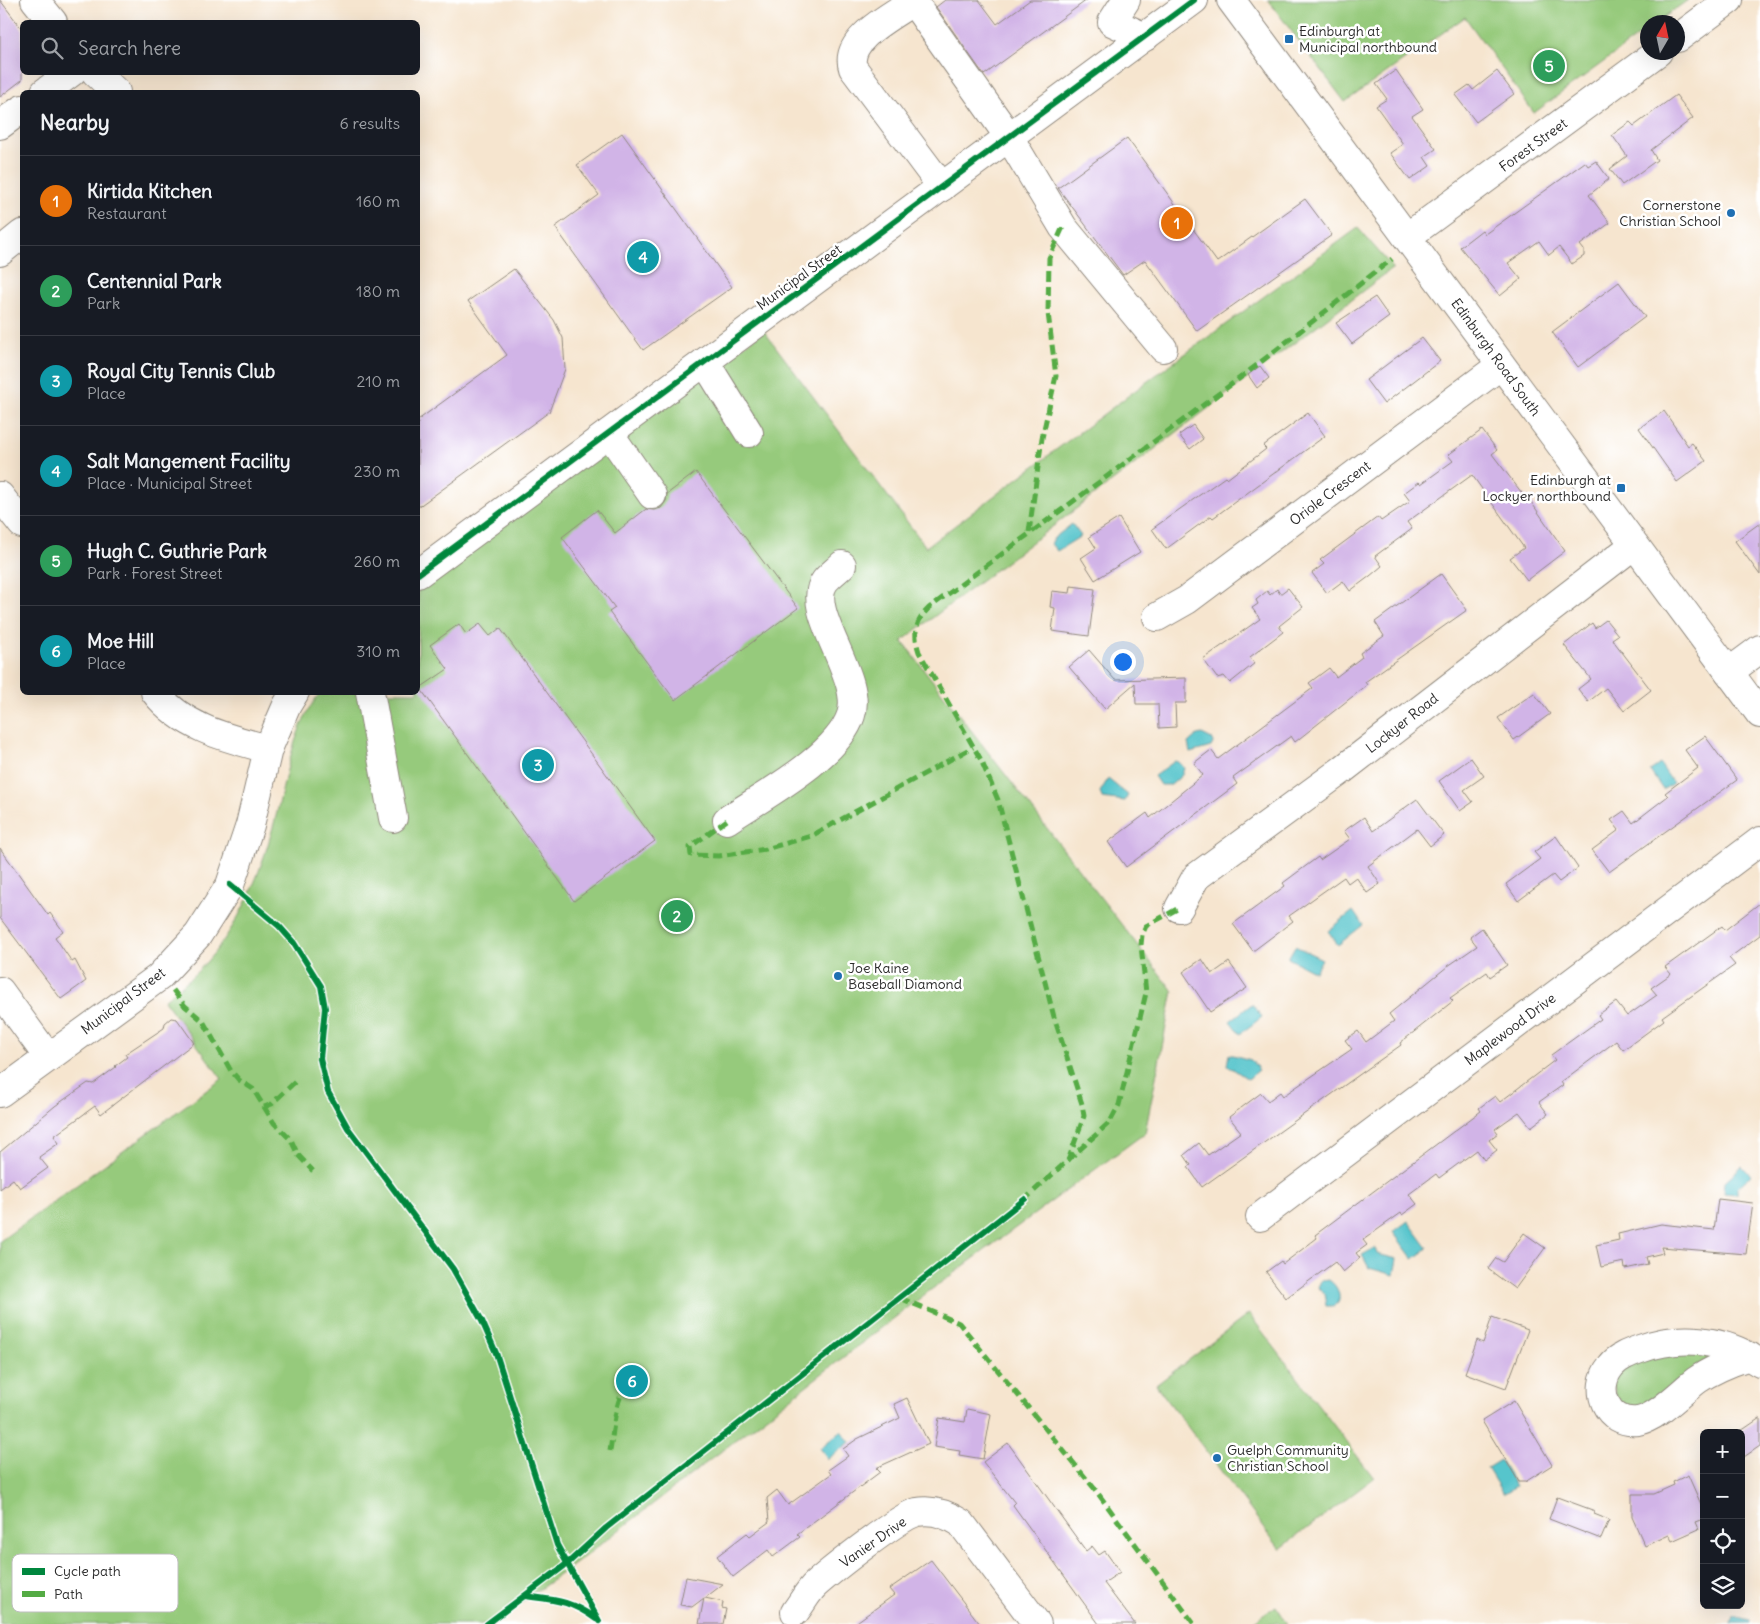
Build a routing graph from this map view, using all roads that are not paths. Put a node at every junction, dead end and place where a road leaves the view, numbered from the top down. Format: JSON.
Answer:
{"nodes":[{"id":1,"x":35,"y":0,"type":"edge"},
{"id":2,"x":914,"y":0,"type":"edge"},
{"id":3,"x":1126,"y":0,"type":"edge"},
{"id":4,"x":1194,"y":0,"type":"edge"},
{"id":5,"x":1231,"y":0,"type":"edge"},
{"id":6,"x":1729,"y":0,"type":"edge"},
{"id":7,"x":51,"y":20,"type":"edge"},
{"id":8,"x":1685,"y":33,"type":"edge"},
{"id":9,"x":1144,"y":37,"type":"junction"},
{"id":10,"x":1647,"y":60,"type":"edge"},
{"id":11,"x":68,"y":75,"type":"edge"},
{"id":12,"x":98,"y":75,"type":"edge"},
{"id":13,"x":48,"y":90,"type":"edge"},
{"id":14,"x":114,"y":90,"type":"edge"},
{"id":15,"x":20,"y":110,"type":"edge"},
{"id":16,"x":0,"y":125,"type":"edge"},
{"id":17,"x":1009,"y":137,"type":"junction"},
{"id":18,"x":942,"y":187,"type":"junction"},
{"id":19,"x":20,"y":236,"type":"edge"},
{"id":20,"x":1407,"y":237,"type":"junction"},
{"id":21,"x":0,"y":252,"type":"edge"},
{"id":22,"x":1163,"y":348,"type":"dead end"},
{"id":23,"x":705,"y":362,"type":"junction"},
{"id":24,"x":1502,"y":364,"type":"junction"},
{"id":25,"x":610,"y":433,"type":"junction"},
{"id":26,"x":749,"y":433,"type":"dead end"},
{"id":27,"x":652,"y":495,"type":"dead end"},
{"id":28,"x":0,"y":496,"type":"edge"},
{"id":29,"x":20,"y":521,"type":"edge"},
{"id":30,"x":1634,"y":545,"type":"junction"},
{"id":31,"x":842,"y":565,"type":"dead end"},
{"id":32,"x":420,"y":573,"type":"edge"},
{"id":33,"x":1157,"y":617,"type":"dead end"},
{"id":34,"x":1760,"y":649,"type":"edge"},
{"id":35,"x":1729,"y":672,"type":"junction"},
{"id":36,"x":159,"y":695,"type":"edge"},
{"id":37,"x":293,"y":695,"type":"edge"},
{"id":38,"x":371,"y":695,"type":"edge"},
{"id":39,"x":1760,"y":714,"type":"edge"},
{"id":40,"x":268,"y":750,"type":"junction"},
{"id":41,"x":393,"y":818,"type":"dead end"},
{"id":42,"x":727,"y":820,"type":"dead end"},
{"id":43,"x":1760,"y":841,"type":"edge"},
{"id":44,"x":1179,"y":908,"type":"dead end"},
{"id":45,"x":0,"y":991,"type":"edge"},
{"id":46,"x":48,"y":1057,"type":"junction"},
{"id":47,"x":0,"y":1093,"type":"edge"},
{"id":48,"x":1260,"y":1217,"type":"dead end"},
{"id":49,"x":1754,"y":1360,"type":"edge"},
{"id":50,"x":795,"y":1612,"type":"dead end"},
{"id":51,"x":1037,"y":1624,"type":"edge"}],
"edges":[{"from":1,"to":7,"type":"street"},
{"from":2,"to":17,"type":"street"},
{"from":2,"to":18,"type":"street"},
{"from":3,"to":9,"type":"street"},
{"from":4,"to":9,"type":"street","name":"Municipal Street"},
{"from":5,"to":20,"type":"street","name":"Edinburgh Road South"},
{"from":6,"to":8,"type":"street"},
{"from":9,"to":17,"type":"street","name":"Municipal Street"},
{"from":10,"to":20,"type":"street","name":"Forest Street"},
{"from":11,"to":13,"type":"street"},
{"from":12,"to":14,"type":"street"},
{"from":15,"to":16,"type":"street"},
{"from":17,"to":18,"type":"street","name":"Municipal Street"},
{"from":17,"to":22,"type":"street"},
{"from":18,"to":23,"type":"street","name":"Municipal Street"},
{"from":19,"to":21,"type":"street"},
{"from":20,"to":24,"type":"street","name":"Edinburgh Road South"},
{"from":23,"to":25,"type":"street","name":"Municipal Street"},
{"from":23,"to":26,"type":"street"},
{"from":24,"to":30,"type":"street","name":"Edinburgh Road South"},
{"from":24,"to":33,"type":"street","name":"Oriole Crescent"},
{"from":25,"to":27,"type":"street"},
{"from":25,"to":32,"type":"street","name":"Municipal Street"},
{"from":28,"to":29,"type":"street"},
{"from":30,"to":35,"type":"street","name":"Edinburgh Road South"},
{"from":30,"to":44,"type":"street","name":"Lockyer Road"},
{"from":31,"to":42,"type":"street"},
{"from":34,"to":35,"type":"street"},
{"from":35,"to":39,"type":"street","name":"Edinburgh Road South"},
{"from":36,"to":40,"type":"street"},
{"from":37,"to":40,"type":"street","name":"Municipal Street"},
{"from":38,"to":41,"type":"street"},
{"from":40,"to":46,"type":"street","name":"Municipal Street"},
{"from":43,"to":48,"type":"street","name":"Maplewood Drive"},
{"from":45,"to":46,"type":"street"},
{"from":46,"to":47,"type":"street","name":"Municipal Street"},
{"from":49,"to":49,"type":"street"},
{"from":50,"to":51,"type":"street","name":"Vanier Drive"}]}
